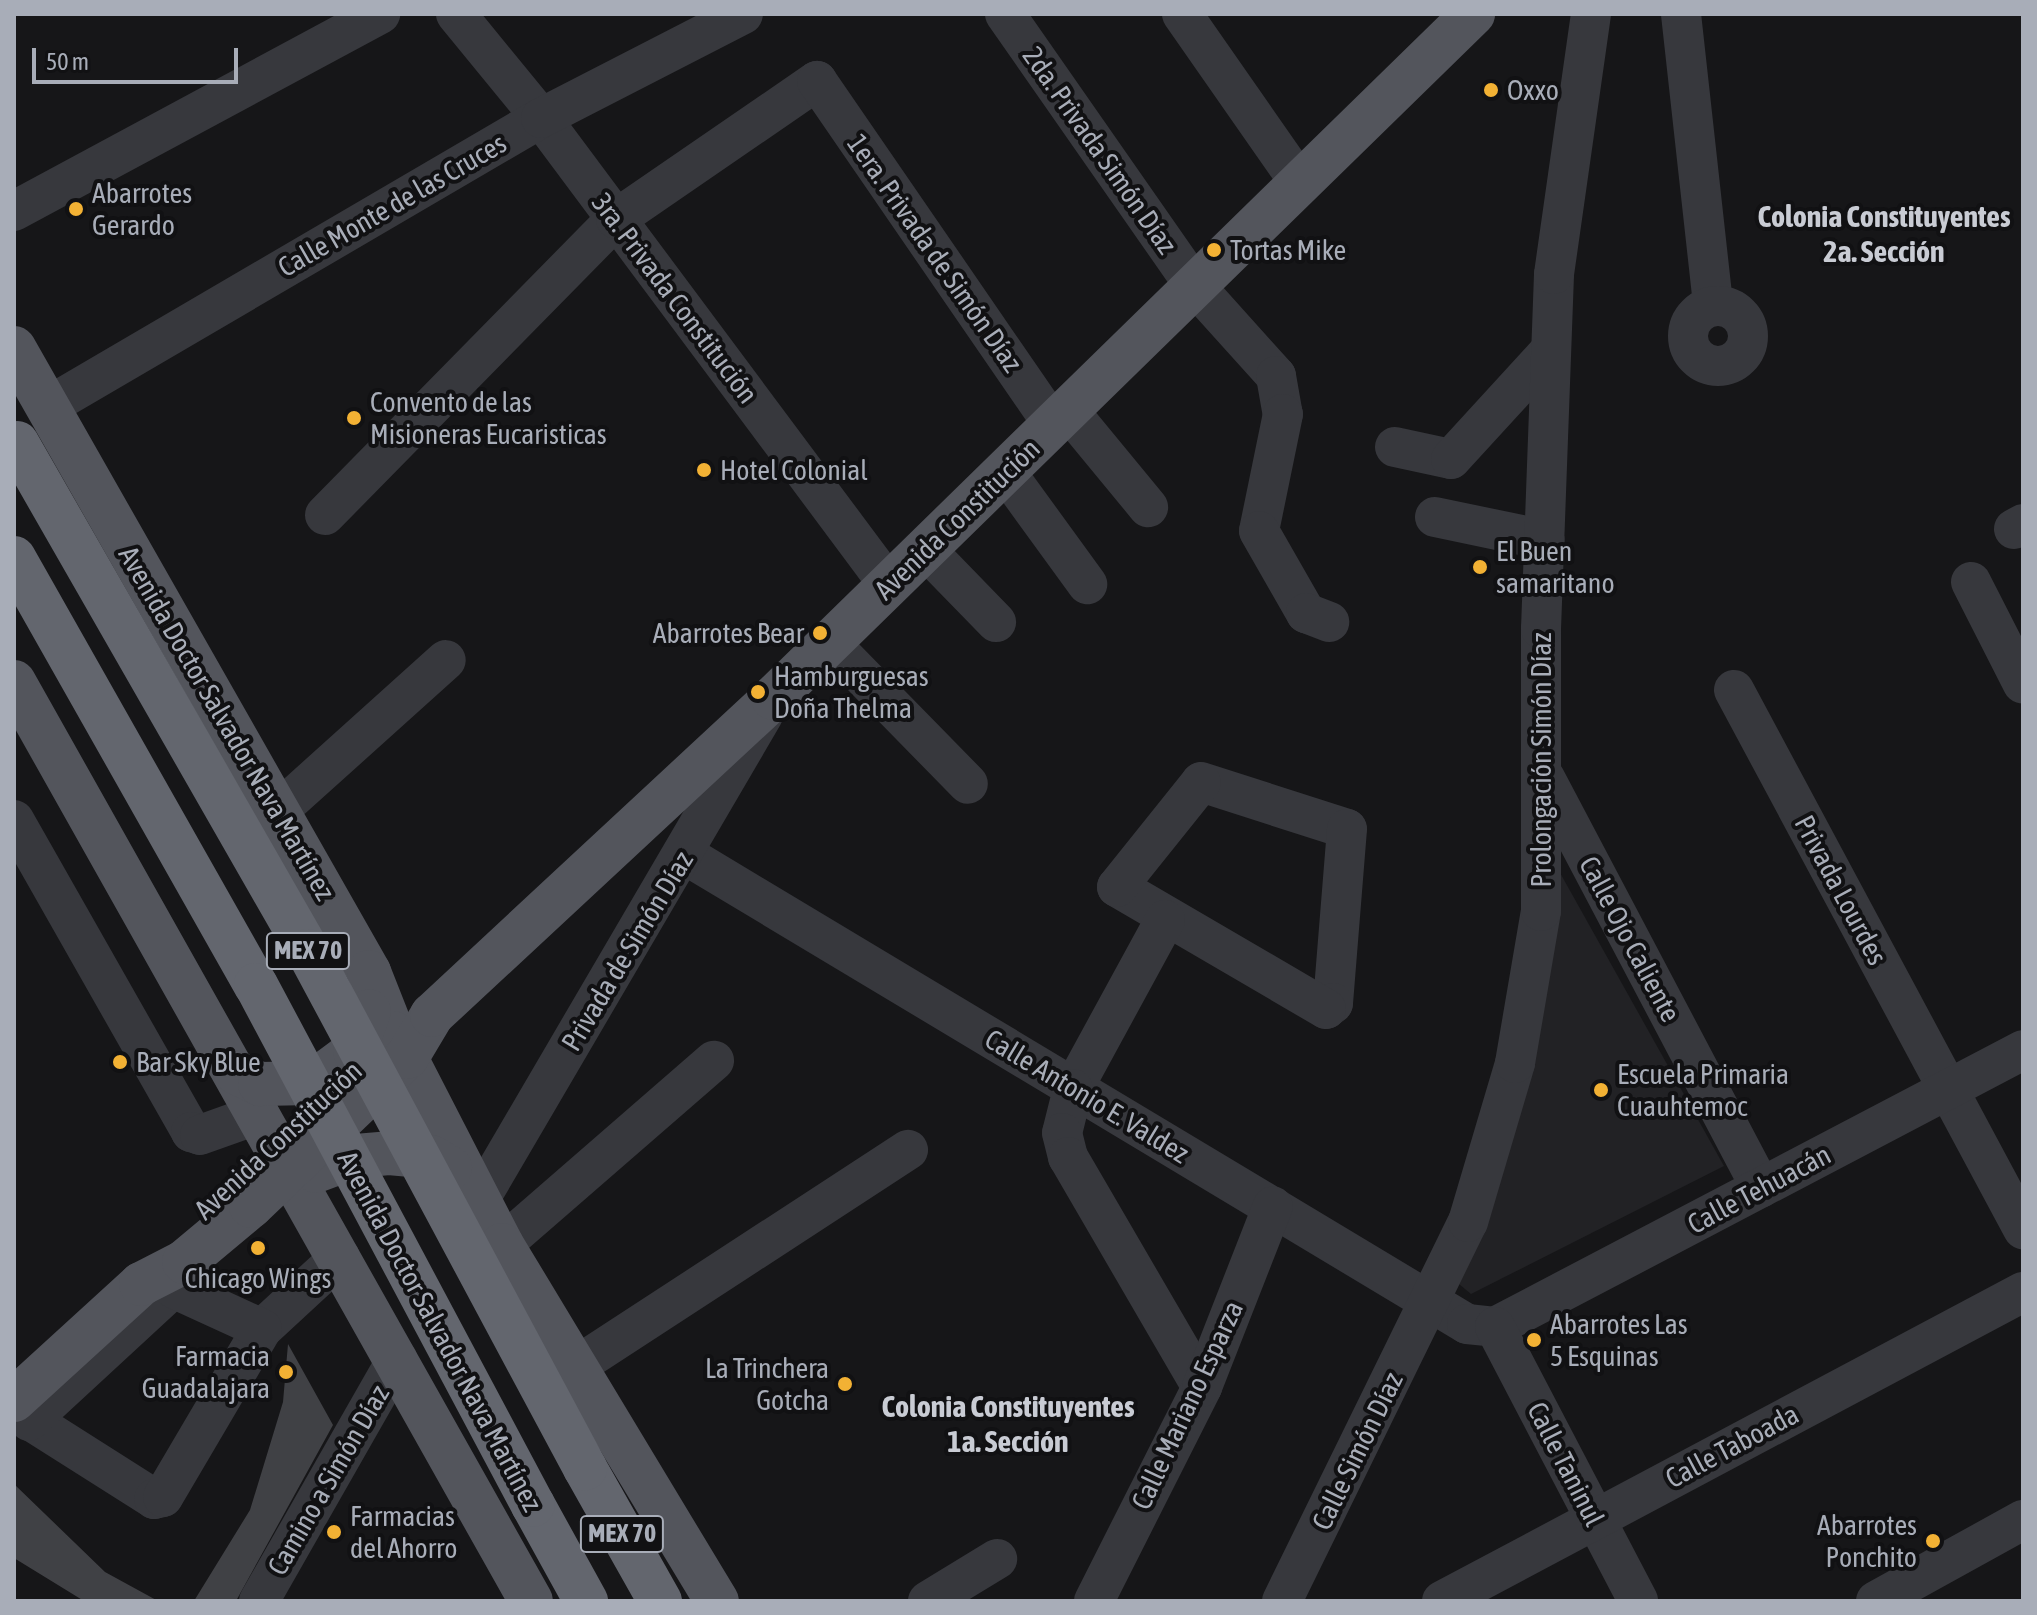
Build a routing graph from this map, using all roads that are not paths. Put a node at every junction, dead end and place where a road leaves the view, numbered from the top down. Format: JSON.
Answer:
{"nodes":[{"id":1,"x":380,"y":14,"type":"edge"},
{"id":2,"x":456,"y":14,"type":"edge"},
{"id":3,"x":743,"y":14,"type":"edge"},
{"id":4,"x":1005,"y":14,"type":"edge"},
{"id":5,"x":1182,"y":14,"type":"edge"},
{"id":6,"x":1473,"y":14,"type":"edge"},
{"id":7,"x":1591,"y":14,"type":"edge"},
{"id":8,"x":1681,"y":14,"type":"edge"},
{"id":9,"x":541,"y":118,"type":"junction"},
{"id":10,"x":1300,"y":183,"type":"junction"},
{"id":11,"x":14,"y":211,"type":"edge"},
{"id":12,"x":616,"y":219,"type":"junction"},
{"id":13,"x":1195,"y":286,"type":"junction"},
{"id":14,"x":1713,"y":306,"type":"dead end"},
{"id":15,"x":14,"y":348,"type":"edge"},
{"id":16,"x":1548,"y":353,"type":"junction"},
{"id":17,"x":47,"y":407,"type":"junction"},
{"id":18,"x":1060,"y":417,"type":"junction"},
{"id":19,"x":15,"y":441,"type":"edge"},
{"id":20,"x":1395,"y":447,"type":"dead end"},
{"id":21,"x":1005,"y":471,"type":"junction"},
{"id":22,"x":1148,"y":507,"type":"dead end"},
{"id":23,"x":325,"y":515,"type":"dead end"},
{"id":24,"x":1435,"y":517,"type":"dead end"},
{"id":25,"x":1545,"y":540,"type":"junction"},
{"id":26,"x":925,"y":549,"type":"junction"},
{"id":27,"x":14,"y":558,"type":"edge"},
{"id":28,"x":1971,"y":582,"type":"dead end"},
{"id":29,"x":1087,"y":584,"type":"dead end"},
{"id":30,"x":889,"y":585,"type":"junction"},
{"id":31,"x":996,"y":622,"type":"dead end"},
{"id":32,"x":1329,"y":622,"type":"dead end"},
{"id":33,"x":830,"y":643,"type":"junction"},
{"id":34,"x":446,"y":660,"type":"dead end"},
{"id":35,"x":14,"y":682,"type":"edge"},
{"id":36,"x":2023,"y":684,"type":"edge"},
{"id":37,"x":1734,"y":690,"type":"dead end"},
{"id":38,"x":773,"y":698,"type":"junction"},
{"id":39,"x":1543,"y":775,"type":"junction"},
{"id":40,"x":968,"y":784,"type":"dead end"},
{"id":41,"x":277,"y":812,"type":"junction"},
{"id":42,"x":14,"y":820,"type":"edge"},
{"id":43,"x":684,"y":854,"type":"junction"},
{"id":44,"x":1165,"y":920,"type":"junction"},
{"id":45,"x":369,"y":972,"type":"junction"},
{"id":46,"x":400,"y":1045,"type":"junction"},
{"id":47,"x":2023,"y":1050,"type":"edge"},
{"id":48,"x":714,"y":1061,"type":"dead end"},
{"id":49,"x":235,"y":1072,"type":"junction"},
{"id":50,"x":1073,"y":1089,"type":"junction"},
{"id":51,"x":1948,"y":1089,"type":"junction"},
{"id":52,"x":908,"y":1150,"type":"dead end"},
{"id":53,"x":287,"y":1162,"type":"junction"},
{"id":54,"x":1761,"y":1188,"type":"junction"},
{"id":55,"x":472,"y":1189,"type":"junction"},
{"id":56,"x":1273,"y":1206,"type":"junction"},
{"id":57,"x":2023,"y":1229,"type":"edge"},
{"id":58,"x":502,"y":1245,"type":"junction"},
{"id":59,"x":340,"y":1257,"type":"junction"},
{"id":60,"x":141,"y":1284,"type":"junction"},
{"id":61,"x":2023,"y":1292,"type":"edge"},
{"id":62,"x":1431,"y":1301,"type":"junction"},
{"id":63,"x":1495,"y":1327,"type":"junction"},
{"id":64,"x":262,"y":1329,"type":"junction"},
{"id":65,"x":397,"y":1359,"type":"junction"},
{"id":66,"x":578,"y":1365,"type":"junction"},
{"id":67,"x":1202,"y":1387,"type":"junction"},
{"id":68,"x":19,"y":1410,"type":"edge"},
{"id":69,"x":1594,"y":1520,"type":"junction"},
{"id":70,"x":2023,"y":1520,"type":"edge"},
{"id":71,"x":997,"y":1559,"type":"dead end"},
{"id":72,"x":1919,"y":1592,"type":"edge"},
{"id":73,"x":259,"y":1601,"type":"edge"},
{"id":74,"x":531,"y":1601,"type":"edge"},
{"id":75,"x":586,"y":1601,"type":"edge"},
{"id":76,"x":660,"y":1601,"type":"edge"},
{"id":77,"x":717,"y":1601,"type":"edge"},
{"id":78,"x":928,"y":1601,"type":"edge"},
{"id":79,"x":1094,"y":1601,"type":"edge"},
{"id":80,"x":1282,"y":1601,"type":"edge"},
{"id":81,"x":1442,"y":1601,"type":"edge"},
{"id":82,"x":1638,"y":1601,"type":"edge"},
{"id":83,"x":1876,"y":1601,"type":"edge"}],
"edges":[{"from":1,"to":11,"type":"street"},
{"from":2,"to":9,"type":"street","name":"3ra. Privada Constitución"},
{"from":3,"to":9,"type":"street","name":"Calle Monte de las Cruces"},
{"from":4,"to":13,"type":"street","name":"2da. Privada Simón Díaz"},
{"from":5,"to":10,"type":"street"},
{"from":6,"to":10,"type":"main road","name":"Avenida Constitución"},
{"from":7,"to":16,"type":"street","name":"Prolongación Simón Díaz"},
{"from":8,"to":14,"type":"street"},
{"from":9,"to":12,"type":"street","name":"3ra. Privada Constitución"},
{"from":9,"to":17,"type":"street","name":"Calle Monte de las Cruces"},
{"from":10,"to":13,"type":"main road","name":"Avenida Constitución"},
{"from":12,"to":18,"type":"street","name":"1era. Privada de Simón Díaz"},
{"from":12,"to":23,"type":"street"},
{"from":12,"to":30,"type":"street","name":"3ra. Privada Constitución"},
{"from":13,"to":18,"type":"main road","name":"Avenida Constitución"},
{"from":13,"to":32,"type":"street","name":"2da. Privada Simón Díaz"},
{"from":15,"to":17,"type":"main road","name":"Avenida Doctor Salvador Nava Martínez"},
{"from":16,"to":20,"type":"street"},
{"from":16,"to":25,"type":"street","name":"Prolongación Simón Díaz"},
{"from":17,"to":41,"type":"main road","name":"Avenida Doctor Salvador Nava Martínez"},
{"from":18,"to":21,"type":"main road","name":"Avenida Constitución"},
{"from":18,"to":22,"type":"street","name":"1era. Privada de Simón Díaz"},
{"from":19,"to":76,"type":"highway","name":"Avenida Doctor Salvador Nava Martínez","number":"MEX 70","bridge":true},
{"from":21,"to":26,"type":"main road","name":"Avenida Constitución"},
{"from":21,"to":29,"type":"street"},
{"from":24,"to":25,"type":"street"},
{"from":25,"to":39,"type":"street","name":"Prolongación Simón Díaz"},
{"from":26,"to":30,"type":"main road","name":"Avenida Constitución"},
{"from":26,"to":31,"type":"street"},
{"from":27,"to":75,"type":"highway","name":"Avenida Doctor Salvador Nava Martínez","number":"MEX 70","bridge":true},
{"from":28,"to":36,"type":"street"},
{"from":30,"to":33,"type":"main road","name":"Avenida Constitución"},
{"from":33,"to":38,"type":"main road","name":"Avenida Constitución"},
{"from":33,"to":40,"type":"street"},
{"from":34,"to":41,"type":"street"},
{"from":35,"to":49,"type":"main road","name":"Avenida Doctor Salvador Nava Martínez"},
{"from":37,"to":51,"type":"street","name":"Privada Lourdes"},
{"from":38,"to":43,"type":"street","name":"Privada de Simón Díaz"},
{"from":38,"to":46,"type":"main road","name":"Avenida Constitución"},
{"from":39,"to":54,"type":"street","name":"Calle Ojo Caliente"},
{"from":39,"to":62,"type":"street","name":"Prolongación Simón Díaz"},
{"from":41,"to":45,"type":"main road","name":"Avenida Doctor Salvador Nava Martínez"},
{"from":42,"to":53,"type":"street"},
{"from":43,"to":50,"type":"street","name":"Calle Antonio E. Valdez"},
{"from":43,"to":55,"type":"street","name":"Privada de Simón Díaz"},
{"from":44,"to":44,"type":"street"},
{"from":44,"to":50,"type":"street"},
{"from":45,"to":46,"type":"main road","name":"Avenida Doctor Salvador Nava Martínez"},
{"from":45,"to":49,"type":"main road"},
{"from":46,"to":53,"type":"main road","name":"Avenida Constitución"},
{"from":46,"to":55,"type":"main road","name":"Avenida Doctor Salvador Nava Martínez"},
{"from":47,"to":51,"type":"street","name":"Calle Tehuacán"},
{"from":48,"to":58,"type":"street"},
{"from":49,"to":53,"type":"main road","name":"Avenida Doctor Salvador Nava Martínez"},
{"from":50,"to":56,"type":"street","name":"Calle Antonio E. Valdez"},
{"from":50,"to":67,"type":"street"},
{"from":51,"to":54,"type":"street","name":"Calle Tehuacán"},
{"from":51,"to":57,"type":"street","name":"Privada Lourdes"},
{"from":52,"to":66,"type":"street"},
{"from":53,"to":55,"type":"main road"},
{"from":53,"to":59,"type":"main road","name":"Avenida Doctor Salvador Nava Martínez"},
{"from":53,"to":60,"type":"main road","name":"Avenida Constitución"},
{"from":53,"to":60,"type":"main road","name":"Avenida Constitución"},
{"from":54,"to":63,"type":"street","name":"Calle Tehuacán"},
{"from":55,"to":58,"type":"main road","name":"Avenida Doctor Salvador Nava Martínez"},
{"from":56,"to":62,"type":"street","name":"Calle Antonio E. Valdez"},
{"from":56,"to":67,"type":"street","name":"Calle Mariano Esparza"},
{"from":58,"to":66,"type":"main road","name":"Avenida Doctor Salvador Nava Martínez"},
{"from":59,"to":64,"type":"street"},
{"from":59,"to":65,"type":"main road","name":"Avenida Doctor Salvador Nava Martínez"},
{"from":60,"to":68,"type":"main road","name":"Avenida Constitución"},
{"from":61,"to":69,"type":"street","name":"Calle Taboada"},
{"from":62,"to":63,"type":"street","name":"Calle Antonio E. Valdez"},
{"from":62,"to":80,"type":"street","name":"Calle Simón Díaz"},
{"from":63,"to":69,"type":"street","name":"Calle Taninul"},
{"from":64,"to":68,"type":"street"},
{"from":64,"to":68,"type":"street"},
{"from":65,"to":73,"type":"street","name":"Camino a Simón Díaz"},
{"from":65,"to":74,"type":"main road","name":"Avenida Doctor Salvador Nava Martínez"},
{"from":66,"to":77,"type":"main road","name":"Avenida Doctor Salvador Nava Martínez"},
{"from":67,"to":79,"type":"street","name":"Calle Mariano Esparza"},
{"from":69,"to":81,"type":"street","name":"Calle Taboada"},
{"from":69,"to":82,"type":"street","name":"Calle Taninul"},
{"from":70,"to":72,"type":"street"},
{"from":71,"to":78,"type":"street"},
{"from":72,"to":83,"type":"street"}]}
